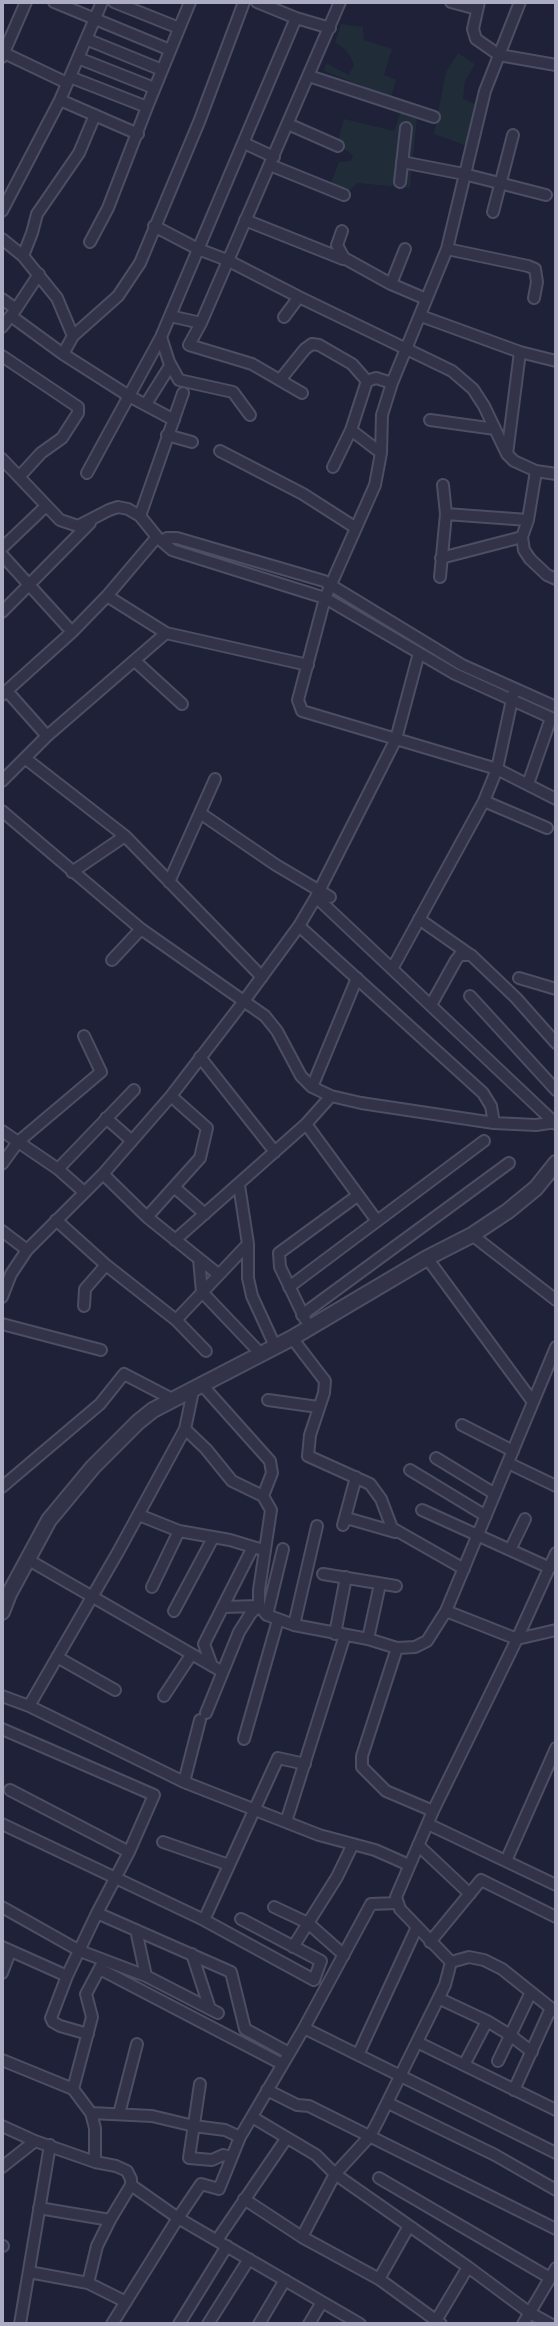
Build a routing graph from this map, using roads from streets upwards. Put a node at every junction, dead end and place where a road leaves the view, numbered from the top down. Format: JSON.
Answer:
{"nodes":[{"id":1,"x":26,"y":2,"type":"edge"},
{"id":2,"x":54,"y":2,"type":"edge"},
{"id":3,"x":102,"y":2,"type":"edge"},
{"id":4,"x":114,"y":2,"type":"edge"},
{"id":5,"x":244,"y":2,"type":"edge"},
{"id":6,"x":257,"y":2,"type":"edge"},
{"id":7,"x":451,"y":2,"type":"edge"},
{"id":8,"x":520,"y":2,"type":"edge"},
{"id":9,"x":186,"y":3,"type":"edge"},
{"id":10,"x":478,"y":5,"type":"edge"},
{"id":11,"x":76,"y":6,"type":"edge"},
{"id":12,"x":335,"y":14,"type":"edge"},
{"id":13,"x":296,"y":18,"type":"junction"},
{"id":14,"x":94,"y":20,"type":"junction"},
{"id":15,"x":179,"y":29,"type":"junction"},
{"id":16,"x":86,"y":39,"type":"junction"},
{"id":17,"x":170,"y":50,"type":"junction"},
{"id":18,"x":2,"y":54,"type":"edge"},
{"id":19,"x":78,"y":58,"type":"junction"},
{"id":20,"x":495,"y":64,"type":"junction"},
{"id":21,"x":556,"y":65,"type":"edge"},
{"id":22,"x":162,"y":69,"type":"junction"},
{"id":23,"x":309,"y":76,"type":"junction"},
{"id":24,"x":69,"y":80,"type":"junction"},
{"id":25,"x":154,"y":88,"type":"junction"},
{"id":26,"x":60,"y":100,"type":"junction"},
{"id":27,"x":147,"y":107,"type":"junction"},
{"id":28,"x":96,"y":115,"type":"junction"},
{"id":29,"x":435,"y":117,"type":"dead end"},
{"id":30,"x":288,"y":124,"type":"junction"},
{"id":31,"x":406,"y":128,"type":"dead end"},
{"id":32,"x":138,"y":134,"type":"junction"},
{"id":33,"x":513,"y":135,"type":"dead end"},
{"id":34,"x":244,"y":144,"type":"junction"},
{"id":35,"x":338,"y":146,"type":"dead end"},
{"id":36,"x":272,"y":161,"type":"junction"},
{"id":37,"x":402,"y":162,"type":"junction"},
{"id":38,"x":464,"y":174,"type":"junction"},
{"id":39,"x":400,"y":182,"type":"dead end"},
{"id":40,"x":500,"y":185,"type":"junction"},
{"id":41,"x":344,"y":195,"type":"dead end"},
{"id":42,"x":546,"y":195,"type":"dead end"},
{"id":43,"x":2,"y":211,"type":"edge"},
{"id":44,"x":493,"y":212,"type":"dead end"},
{"id":45,"x":245,"y":220,"type":"junction"},
{"id":46,"x":153,"y":226,"type":"junction"},
{"id":47,"x":342,"y":231,"type":"dead end"},
{"id":48,"x":2,"y":239,"type":"edge"},
{"id":49,"x":90,"y":242,"type":"dead end"},
{"id":50,"x":447,"y":248,"type":"junction"},
{"id":51,"x":198,"y":249,"type":"junction"},
{"id":52,"x":405,"y":249,"type":"dead end"},
{"id":53,"x":23,"y":256,"type":"junction"},
{"id":54,"x":228,"y":260,"type":"junction"},
{"id":55,"x":352,"y":262,"type":"junction"},
{"id":56,"x":39,"y":274,"type":"junction"},
{"id":57,"x":391,"y":284,"type":"junction"},
{"id":58,"x":299,"y":297,"type":"junction"},
{"id":59,"x":534,"y":298,"type":"dead end"},
{"id":60,"x":2,"y":299,"type":"edge"},
{"id":61,"x":426,"y":299,"type":"junction"},
{"id":62,"x":13,"y":312,"type":"junction"},
{"id":63,"x":170,"y":316,"type":"junction"},
{"id":64,"x":421,"y":316,"type":"junction"},
{"id":65,"x":284,"y":317,"type":"dead end"},
{"id":66,"x":201,"y":323,"type":"junction"},
{"id":67,"x":2,"y":327,"type":"edge"},
{"id":68,"x":73,"y":336,"type":"junction"},
{"id":69,"x":161,"y":337,"type":"junction"},
{"id":70,"x":407,"y":347,"type":"junction"},
{"id":71,"x":520,"y":352,"type":"junction"},
{"id":72,"x":63,"y":354,"type":"junction"},
{"id":73,"x":2,"y":356,"type":"edge"},
{"id":74,"x":556,"y":361,"type":"edge"},
{"id":75,"x":168,"y":369,"type":"dead end"},
{"id":76,"x":280,"y":380,"type":"junction"},
{"id":77,"x":367,"y":382,"type":"junction"},
{"id":78,"x":392,"y":383,"type":"junction"},
{"id":79,"x":183,"y":393,"type":"dead end"},
{"id":80,"x":302,"y":393,"type":"dead end"},
{"id":81,"x":129,"y":396,"type":"junction"},
{"id":82,"x":146,"y":404,"type":"junction"},
{"id":83,"x":250,"y":415,"type":"dead end"},
{"id":84,"x":174,"y":419,"type":"junction"},
{"id":85,"x":430,"y":420,"type":"dead end"},
{"id":86,"x":495,"y":429,"type":"junction"},
{"id":87,"x":351,"y":430,"type":"junction"},
{"id":88,"x":167,"y":435,"type":"junction"},
{"id":89,"x":192,"y":442,"type":"dead end"},
{"id":90,"x":220,"y":451,"type":"dead end"},
{"id":91,"x":381,"y":453,"type":"junction"},
{"id":92,"x":507,"y":454,"type":"junction"},
{"id":93,"x":2,"y":459,"type":"edge"},
{"id":94,"x":333,"y":467,"type":"dead end"},
{"id":95,"x":536,"y":471,"type":"junction"},
{"id":96,"x":88,"y":472,"type":"dead end"},
{"id":97,"x":556,"y":474,"type":"edge"},
{"id":98,"x":19,"y":477,"type":"junction"},
{"id":99,"x":443,"y":485,"type":"dead end"},
{"id":100,"x":46,"y":506,"type":"junction"},
{"id":101,"x":446,"y":514,"type":"junction"},
{"id":102,"x":140,"y":516,"type":"junction"},
{"id":103,"x":92,"y":520,"type":"junction"},
{"id":104,"x":528,"y":520,"type":"junction"},
{"id":105,"x":356,"y":528,"type":"junction"},
{"id":106,"x":522,"y":537,"type":"junction"},
{"id":107,"x":160,"y":539,"type":"junction"},
{"id":108,"x":2,"y":548,"type":"edge"},
{"id":109,"x":2,"y":555,"type":"edge"},
{"id":110,"x":441,"y":558,"type":"junction"},
{"id":111,"x":271,"y":565,"type":"junction"},
{"id":112,"x":440,"y":577,"type":"dead end"},
{"id":113,"x":556,"y":579,"type":"edge"},
{"id":114,"x":266,"y":580,"type":"junction"},
{"id":115,"x":30,"y":584,"type":"junction"},
{"id":116,"x":330,"y":584,"type":"junction"},
{"id":117,"x":107,"y":596,"type":"junction"},
{"id":118,"x":325,"y":598,"type":"junction"},
{"id":119,"x":2,"y":612,"type":"edge"},
{"id":120,"x":72,"y":632,"type":"junction"},
{"id":121,"x":166,"y":632,"type":"junction"},
{"id":122,"x":419,"y":653,"type":"junction"},
{"id":123,"x":135,"y":661,"type":"junction"},
{"id":124,"x":308,"y":665,"type":"junction"},
{"id":125,"x":5,"y":693,"type":"edge"},
{"id":126,"x":514,"y":695,"type":"junction"},
{"id":127,"x":181,"y":704,"type":"dead end"},
{"id":128,"x":556,"y":707,"type":"edge"},
{"id":129,"x":554,"y":719,"type":"edge"},
{"id":130,"x":47,"y":736,"type":"junction"},
{"id":131,"x":396,"y":739,"type":"junction"},
{"id":132,"x":26,"y":759,"type":"junction"},
{"id":133,"x":497,"y":769,"type":"junction"},
{"id":134,"x":215,"y":779,"type":"dead end"},
{"id":135,"x":2,"y":781,"type":"edge"},
{"id":136,"x":528,"y":784,"type":"junction"},
{"id":137,"x":556,"y":799,"type":"edge"},
{"id":138,"x":484,"y":801,"type":"junction"},
{"id":139,"x":2,"y":811,"type":"edge"},
{"id":140,"x":200,"y":813,"type":"junction"},
{"id":141,"x":547,"y":828,"type":"dead end"},
{"id":142,"x":125,"y":835,"type":"junction"},
{"id":143,"x":72,"y":872,"type":"junction"},
{"id":144,"x":169,"y":882,"type":"junction"},
{"id":145,"x":322,"y":895,"type":"junction"},
{"id":146,"x":419,"y":919,"type":"junction"},
{"id":147,"x":299,"y":926,"type":"junction"},
{"id":148,"x":141,"y":929,"type":"junction"},
{"id":149,"x":469,"y":954,"type":"junction"},
{"id":150,"x":111,"y":960,"type":"dead end"},
{"id":151,"x":391,"y":969,"type":"junction"},
{"id":152,"x":262,"y":977,"type":"junction"},
{"id":153,"x":357,"y":978,"type":"junction"},
{"id":154,"x":519,"y":978,"type":"dead end"},
{"id":155,"x":556,"y":989,"type":"edge"},
{"id":156,"x":470,"y":996,"type":"dead end"},
{"id":157,"x":244,"y":1001,"type":"junction"},
{"id":158,"x":431,"y":1005,"type":"junction"},
{"id":159,"x":84,"y":1036,"type":"dead end"},
{"id":160,"x":556,"y":1043,"type":"edge"},
{"id":161,"x":200,"y":1057,"type":"junction"},
{"id":162,"x":312,"y":1087,"type":"junction"},
{"id":163,"x":134,"y":1090,"type":"dead end"},
{"id":164,"x":556,"y":1090,"type":"edge"},
{"id":165,"x":171,"y":1096,"type":"junction"},
{"id":166,"x":331,"y":1096,"type":"junction"},
{"id":167,"x":106,"y":1118,"type":"junction"},
{"id":168,"x":556,"y":1123,"type":"edge"},
{"id":169,"x":306,"y":1124,"type":"junction"},
{"id":170,"x":494,"y":1124,"type":"junction"},
{"id":171,"x":2,"y":1131,"type":"edge"},
{"id":172,"x":132,"y":1141,"type":"junction"},
{"id":173,"x":484,"y":1141,"type":"dead end"},
{"id":174,"x":18,"y":1142,"type":"junction"},
{"id":175,"x":275,"y":1152,"type":"junction"},
{"id":176,"x":509,"y":1163,"type":"dead end"},
{"id":177,"x":556,"y":1163,"type":"edge"},
{"id":178,"x":2,"y":1164,"type":"edge"},
{"id":179,"x":58,"y":1169,"type":"junction"},
{"id":180,"x":103,"y":1174,"type":"junction"},
{"id":181,"x":239,"y":1185,"type":"junction"},
{"id":182,"x":174,"y":1187,"type":"junction"},
{"id":183,"x":83,"y":1192,"type":"junction"},
{"id":184,"x":357,"y":1196,"type":"junction"},
{"id":185,"x":205,"y":1214,"type":"junction"},
{"id":186,"x":147,"y":1217,"type":"junction"},
{"id":187,"x":56,"y":1220,"type":"junction"},
{"id":188,"x":377,"y":1221,"type":"junction"},
{"id":189,"x":2,"y":1231,"type":"edge"},
{"id":190,"x":472,"y":1235,"type":"junction"},
{"id":191,"x":175,"y":1240,"type":"junction"},
{"id":192,"x":248,"y":1244,"type":"junction"},
{"id":193,"x":27,"y":1250,"type":"junction"},
{"id":194,"x":427,"y":1258,"type":"junction"},
{"id":195,"x":199,"y":1259,"type":"junction"},
{"id":196,"x":106,"y":1265,"type":"junction"},
{"id":197,"x":218,"y":1274,"type":"junction"},
{"id":198,"x":289,"y":1287,"type":"junction"},
{"id":199,"x":202,"y":1292,"type":"junction"},
{"id":200,"x":2,"y":1297,"type":"edge"},
{"id":201,"x":556,"y":1300,"type":"edge"},
{"id":202,"x":84,"y":1306,"type":"dead end"},
{"id":203,"x":176,"y":1320,"type":"junction"},
{"id":204,"x":2,"y":1324,"type":"edge"},
{"id":205,"x":301,"y":1329,"type":"junction"},
{"id":206,"x":275,"y":1346,"type":"junction"},
{"id":207,"x":556,"y":1347,"type":"edge"},
{"id":208,"x":101,"y":1350,"type":"dead end"},
{"id":209,"x":206,"y":1351,"type":"dead end"},
{"id":210,"x":261,"y":1354,"type":"junction"},
{"id":211,"x":199,"y":1388,"type":"junction"},
{"id":212,"x":174,"y":1400,"type":"junction"},
{"id":213,"x":268,"y":1400,"type":"dead end"},
{"id":214,"x":533,"y":1402,"type":"junction"},
{"id":215,"x":318,"y":1407,"type":"junction"},
{"id":216,"x":462,"y":1425,"type":"dead end"},
{"id":217,"x":185,"y":1429,"type":"junction"},
{"id":218,"x":513,"y":1451,"type":"junction"},
{"id":219,"x":436,"y":1458,"type":"dead end"},
{"id":220,"x":508,"y":1463,"type":"junction"},
{"id":221,"x":410,"y":1470,"type":"dead end"},
{"id":222,"x":356,"y":1477,"type":"junction"},
{"id":223,"x":556,"y":1486,"type":"edge"},
{"id":224,"x":2,"y":1487,"type":"edge"},
{"id":225,"x":495,"y":1493,"type":"junction"},
{"id":226,"x":263,"y":1496,"type":"junction"},
{"id":227,"x":422,"y":1510,"type":"dead end"},
{"id":228,"x":139,"y":1515,"type":"junction"},
{"id":229,"x":486,"y":1516,"type":"junction"},
{"id":230,"x":525,"y":1519,"type":"dead end"},
{"id":231,"x":317,"y":1526,"type":"dead end"},
{"id":232,"x":179,"y":1531,"type":"junction"},
{"id":233,"x":478,"y":1535,"type":"junction"},
{"id":234,"x":407,"y":1537,"type":"junction"},
{"id":235,"x":214,"y":1538,"type":"junction"},
{"id":236,"x":259,"y":1549,"type":"junction"},
{"id":237,"x":283,"y":1549,"type":"dead end"},
{"id":238,"x":510,"y":1550,"type":"junction"},
{"id":239,"x":556,"y":1553,"type":"edge"},
{"id":240,"x":27,"y":1559,"type":"junction"},
{"id":241,"x":550,"y":1568,"type":"junction"},
{"id":242,"x":464,"y":1569,"type":"junction"},
{"id":243,"x":323,"y":1574,"type":"dead end"},
{"id":244,"x":346,"y":1577,"type":"junction"},
{"id":245,"x":380,"y":1584,"type":"junction"},
{"id":246,"x":396,"y":1586,"type":"dead end"},
{"id":247,"x":152,"y":1587,"type":"dead end"},
{"id":248,"x":5,"y":1592,"type":"edge"},
{"id":249,"x":93,"y":1596,"type":"junction"},
{"id":250,"x":223,"y":1607,"type":"junction"},
{"id":251,"x":174,"y":1611,"type":"dead end"},
{"id":252,"x":263,"y":1611,"type":"junction"},
{"id":253,"x":446,"y":1611,"type":"junction"},
{"id":254,"x":2,"y":1612,"type":"edge"},
{"id":255,"x":278,"y":1620,"type":"junction"},
{"id":256,"x":294,"y":1625,"type":"junction"},
{"id":257,"x":556,"y":1630,"type":"edge"},
{"id":258,"x":340,"y":1635,"type":"junction"},
{"id":259,"x":368,"y":1639,"type":"junction"},
{"id":260,"x":517,"y":1639,"type":"junction"},
{"id":261,"x":397,"y":1648,"type":"junction"},
{"id":262,"x":191,"y":1655,"type":"junction"},
{"id":263,"x":57,"y":1657,"type":"junction"},
{"id":264,"x":217,"y":1669,"type":"junction"},
{"id":265,"x":116,"y":1690,"type":"dead end"},
{"id":266,"x":2,"y":1696,"type":"edge"},
{"id":267,"x":164,"y":1696,"type":"dead end"},
{"id":268,"x":29,"y":1706,"type":"junction"},
{"id":269,"x":2,"y":1729,"type":"edge"},
{"id":270,"x":243,"y":1739,"type":"dead end"},
{"id":271,"x":556,"y":1748,"type":"edge"},
{"id":272,"x":305,"y":1764,"type":"junction"},
{"id":273,"x":184,"y":1783,"type":"junction"},
{"id":274,"x":10,"y":1790,"type":"dead end"},
{"id":275,"x":255,"y":1810,"type":"junction"},
{"id":276,"x":433,"y":1811,"type":"junction"},
{"id":277,"x":286,"y":1822,"type":"junction"},
{"id":278,"x":2,"y":1824,"type":"edge"},
{"id":279,"x":428,"y":1824,"type":"junction"},
{"id":280,"x":163,"y":1842,"type":"dead end"},
{"id":281,"x":353,"y":1844,"type":"junction"},
{"id":282,"x":418,"y":1845,"type":"junction"},
{"id":283,"x":129,"y":1852,"type":"junction"},
{"id":284,"x":506,"y":1861,"type":"junction"},
{"id":285,"x":229,"y":1865,"type":"junction"},
{"id":286,"x":409,"y":1865,"type":"junction"},
{"id":287,"x":115,"y":1878,"type":"junction"},
{"id":288,"x":556,"y":1885,"type":"edge"},
{"id":289,"x":473,"y":1888,"type":"junction"},
{"id":290,"x":396,"y":1903,"type":"junction"},
{"id":291,"x":274,"y":1907,"type":"dead end"},
{"id":292,"x":3,"y":1912,"type":"edge"},
{"id":293,"x":97,"y":1913,"type":"junction"},
{"id":294,"x":556,"y":1917,"type":"edge"},
{"id":295,"x":241,"y":1919,"type":"dead end"},
{"id":296,"x":204,"y":1920,"type":"junction"},
{"id":297,"x":308,"y":1923,"type":"junction"},
{"id":298,"x":417,"y":1927,"type":"junction"},
{"id":299,"x":136,"y":1930,"type":"junction"},
{"id":300,"x":430,"y":1942,"type":"junction"},
{"id":301,"x":293,"y":1947,"type":"junction"},
{"id":302,"x":6,"y":1949,"type":"edge"},
{"id":303,"x":80,"y":1951,"type":"junction"},
{"id":304,"x":192,"y":1954,"type":"junction"},
{"id":305,"x":344,"y":1955,"type":"junction"},
{"id":306,"x":451,"y":1962,"type":"junction"},
{"id":307,"x":102,"y":1964,"type":"junction"},
{"id":308,"x":2,"y":1973,"type":"edge"},
{"id":309,"x":67,"y":1976,"type":"junction"},
{"id":310,"x":146,"y":1976,"type":"junction"},
{"id":311,"x":531,"y":1992,"type":"junction"},
{"id":312,"x":440,"y":1999,"type":"junction"},
{"id":313,"x":554,"y":2010,"type":"edge"},
{"id":314,"x":487,"y":2021,"type":"junction"},
{"id":315,"x":304,"y":2028,"type":"junction"},
{"id":316,"x":88,"y":2034,"type":"junction"},
{"id":317,"x":510,"y":2035,"type":"junction"},
{"id":318,"x":419,"y":2043,"type":"junction"},
{"id":319,"x":137,"y":2044,"type":"dead end"},
{"id":320,"x":532,"y":2052,"type":"junction"},
{"id":321,"x":289,"y":2053,"type":"junction"},
{"id":322,"x":358,"y":2055,"type":"junction"},
{"id":323,"x":2,"y":2060,"type":"edge"},
{"id":324,"x":498,"y":2061,"type":"dead end"},
{"id":325,"x":282,"y":2064,"type":"junction"},
{"id":326,"x":464,"y":2065,"type":"junction"},
{"id":327,"x":402,"y":2075,"type":"junction"},
{"id":328,"x":200,"y":2084,"type":"dead end"},
{"id":329,"x":73,"y":2090,"type":"junction"},
{"id":330,"x":267,"y":2090,"type":"junction"},
{"id":331,"x":514,"y":2090,"type":"junction"},
{"id":332,"x":388,"y":2103,"type":"junction"},
{"id":333,"x":556,"y":2110,"type":"edge"},
{"id":334,"x":91,"y":2113,"type":"junction"},
{"id":335,"x":119,"y":2114,"type":"junction"},
{"id":336,"x":252,"y":2117,"type":"junction"},
{"id":337,"x":2,"y":2126,"type":"edge"},
{"id":338,"x":194,"y":2126,"type":"junction"},
{"id":339,"x":370,"y":2136,"type":"junction"},
{"id":340,"x":240,"y":2137,"type":"junction"},
{"id":341,"x":286,"y":2139,"type":"junction"},
{"id":342,"x":35,"y":2141,"type":"junction"},
{"id":343,"x":50,"y":2145,"type":"junction"},
{"id":344,"x":556,"y":2153,"type":"edge"},
{"id":345,"x":232,"y":2157,"type":"junction"},
{"id":346,"x":95,"y":2162,"type":"junction"},
{"id":347,"x":2,"y":2167,"type":"edge"},
{"id":348,"x":335,"y":2174,"type":"junction"},
{"id":349,"x":379,"y":2178,"type":"dead end"},
{"id":350,"x":131,"y":2185,"type":"junction"},
{"id":351,"x":556,"y":2190,"type":"edge"},
{"id":352,"x":244,"y":2199,"type":"junction"},
{"id":353,"x":39,"y":2208,"type":"junction"},
{"id":354,"x":178,"y":2218,"type":"junction"},
{"id":355,"x":110,"y":2220,"type":"junction"},
{"id":356,"x":409,"y":2226,"type":"junction"},
{"id":357,"x":556,"y":2229,"type":"edge"},
{"id":358,"x":302,"y":2237,"type":"junction"},
{"id":359,"x":222,"y":2243,"type":"junction"},
{"id":360,"x":248,"y":2259,"type":"junction"},
{"id":361,"x":468,"y":2266,"type":"junction"},
{"id":362,"x":30,"y":2272,"type":"junction"},
{"id":363,"x":553,"y":2273,"type":"edge"},
{"id":364,"x":285,"y":2280,"type":"junction"},
{"id":365,"x":379,"y":2280,"type":"junction"},
{"id":366,"x":88,"y":2283,"type":"junction"},
{"id":367,"x":126,"y":2302,"type":"junction"},
{"id":368,"x":322,"y":2302,"type":"junction"},
{"id":369,"x":530,"y":2313,"type":"junction"},
{"id":370,"x":437,"y":2323,"type":"edge"},
{"id":371,"x":20,"y":2324,"type":"edge"},
{"id":372,"x":112,"y":2324,"type":"edge"},
{"id":373,"x":179,"y":2324,"type":"edge"},
{"id":374,"x":208,"y":2324,"type":"edge"},
{"id":375,"x":259,"y":2324,"type":"edge"},
{"id":376,"x":309,"y":2324,"type":"edge"},
{"id":377,"x":360,"y":2324,"type":"edge"},
{"id":378,"x":523,"y":2324,"type":"edge"},
{"id":379,"x":550,"y":2324,"type":"edge"}],
"edges":[{"from":1,"to":18,"type":"street"},
{"from":2,"to":11,"type":"street"},
{"from":3,"to":14,"type":"street"},
{"from":4,"to":15,"type":"street"},
{"from":5,"to":46,"type":"street"},
{"from":6,"to":13,"type":"street"},
{"from":7,"to":10,"type":"street"},
{"from":8,"to":20,"type":"street"},
{"from":9,"to":15,"type":"street"},
{"from":10,"to":20,"type":"street"},
{"from":11,"to":14,"type":"street"},
{"from":12,"to":13,"type":"street"},
{"from":12,"to":23,"type":"street"},
{"from":13,"to":34,"type":"street"},
{"from":14,"to":16,"type":"street"},
{"from":14,"to":17,"type":"street"},
{"from":15,"to":17,"type":"street"},
{"from":16,"to":19,"type":"street"},
{"from":16,"to":22,"type":"street"},
{"from":17,"to":22,"type":"street"},
{"from":18,"to":24,"type":"street"},
{"from":19,"to":24,"type":"street"},
{"from":19,"to":25,"type":"street"},
{"from":20,"to":21,"type":"street"},
{"from":20,"to":38,"type":"street"},
{"from":22,"to":25,"type":"street"},
{"from":23,"to":29,"type":"street"},
{"from":23,"to":30,"type":"street"},
{"from":24,"to":26,"type":"street"},
{"from":24,"to":27,"type":"street"},
{"from":25,"to":27,"type":"street"},
{"from":26,"to":28,"type":"street"},
{"from":26,"to":43,"type":"street"},
{"from":27,"to":32,"type":"street"},
{"from":28,"to":32,"type":"street"},
{"from":28,"to":53,"type":"street"},
{"from":30,"to":35,"type":"street"},
{"from":30,"to":36,"type":"street"},
{"from":31,"to":37,"type":"street"},
{"from":32,"to":49,"type":"street"},
{"from":33,"to":40,"type":"street"},
{"from":34,"to":36,"type":"street"},
{"from":34,"to":51,"type":"street"},
{"from":36,"to":41,"type":"street"},
{"from":36,"to":45,"type":"street"},
{"from":37,"to":38,"type":"street"},
{"from":37,"to":39,"type":"street"},
{"from":38,"to":40,"type":"street"},
{"from":38,"to":50,"type":"street"},
{"from":40,"to":42,"type":"street"},
{"from":40,"to":44,"type":"street"},
{"from":45,"to":54,"type":"street"},
{"from":45,"to":55,"type":"street"},
{"from":46,"to":51,"type":"street"},
{"from":46,"to":68,"type":"street"},
{"from":47,"to":55,"type":"street"},
{"from":48,"to":53,"type":"street"},
{"from":50,"to":59,"type":"street"},
{"from":50,"to":61,"type":"street"},
{"from":51,"to":54,"type":"street"},
{"from":51,"to":63,"type":"street"},
{"from":52,"to":57,"type":"street"},
{"from":53,"to":56,"type":"street"},
{"from":54,"to":58,"type":"street"},
{"from":54,"to":66,"type":"street"},
{"from":55,"to":57,"type":"street"},
{"from":56,"to":62,"type":"street"},
{"from":56,"to":68,"type":"street"},
{"from":57,"to":61,"type":"street"},
{"from":58,"to":65,"type":"street"},
{"from":58,"to":70,"type":"street"},
{"from":60,"to":62,"type":"street"},
{"from":61,"to":64,"type":"street"},
{"from":62,"to":67,"type":"street"},
{"from":62,"to":72,"type":"street"},
{"from":63,"to":66,"type":"street"},
{"from":63,"to":69,"type":"street"},
{"from":64,"to":70,"type":"street"},
{"from":64,"to":71,"type":"street"},
{"from":66,"to":76,"type":"street"},
{"from":68,"to":72,"type":"street"},
{"from":69,"to":81,"type":"street"},
{"from":69,"to":83,"type":"street"},
{"from":70,"to":78,"type":"street"},
{"from":70,"to":86,"type":"street"},
{"from":71,"to":74,"type":"street"},
{"from":71,"to":92,"type":"street"},
{"from":72,"to":81,"type":"street"},
{"from":73,"to":98,"type":"street"},
{"from":75,"to":82,"type":"street"},
{"from":76,"to":77,"type":"street"},
{"from":76,"to":80,"type":"street"},
{"from":77,"to":78,"type":"street"},
{"from":77,"to":87,"type":"street"},
{"from":78,"to":91,"type":"street"},
{"from":79,"to":84,"type":"street"},
{"from":81,"to":82,"type":"street"},
{"from":81,"to":96,"type":"street"},
{"from":82,"to":84,"type":"street"},
{"from":84,"to":88,"type":"street"},
{"from":85,"to":86,"type":"street"},
{"from":86,"to":92,"type":"street"},
{"from":87,"to":91,"type":"street"},
{"from":87,"to":94,"type":"street"},
{"from":88,"to":89,"type":"street"},
{"from":88,"to":102,"type":"street"},
{"from":90,"to":105,"type":"street"},
{"from":91,"to":105,"type":"street"},
{"from":92,"to":95,"type":"street"},
{"from":93,"to":98,"type":"street"},
{"from":95,"to":97,"type":"street"},
{"from":95,"to":104,"type":"street"},
{"from":98,"to":100,"type":"street"},
{"from":99,"to":101,"type":"street"},
{"from":100,"to":103,"type":"street"},
{"from":100,"to":108,"type":"street"},
{"from":101,"to":104,"type":"street"},
{"from":101,"to":110,"type":"street"},
{"from":102,"to":103,"type":"street"},
{"from":102,"to":107,"type":"street"},
{"from":103,"to":115,"type":"street"},
{"from":104,"to":106,"type":"street"},
{"from":105,"to":116,"type":"street"},
{"from":106,"to":110,"type":"street"},
{"from":106,"to":113,"type":"street"},
{"from":107,"to":111,"type":"street"},
{"from":107,"to":114,"type":"street"},
{"from":107,"to":117,"type":"street"},
{"from":109,"to":115,"type":"street"},
{"from":110,"to":112,"type":"street"},
{"from":111,"to":114,"type":"street"},
{"from":111,"to":116,"type":"street"},
{"from":114,"to":118,"type":"street"},
{"from":115,"to":119,"type":"street"},
{"from":115,"to":120,"type":"street"},
{"from":116,"to":118,"type":"street"},
{"from":116,"to":126,"type":"street"},
{"from":117,"to":120,"type":"street"},
{"from":117,"to":121,"type":"street"},
{"from":118,"to":122,"type":"street"},
{"from":118,"to":124,"type":"street"},
{"from":120,"to":125,"type":"street"},
{"from":121,"to":123,"type":"street"},
{"from":121,"to":124,"type":"street"},
{"from":122,"to":126,"type":"street"},
{"from":122,"to":131,"type":"street"},
{"from":123,"to":127,"type":"street"},
{"from":123,"to":130,"type":"street"},
{"from":124,"to":131,"type":"street"},
{"from":125,"to":130,"type":"street"},
{"from":126,"to":128,"type":"street"},
{"from":126,"to":129,"type":"street"},
{"from":126,"to":133,"type":"street"},
{"from":129,"to":136,"type":"street"},
{"from":130,"to":132,"type":"street"},
{"from":131,"to":133,"type":"street"},
{"from":131,"to":145,"type":"street"},
{"from":132,"to":135,"type":"street"},
{"from":132,"to":142,"type":"street"},
{"from":133,"to":136,"type":"street"},
{"from":133,"to":138,"type":"street"},
{"from":134,"to":140,"type":"street"},
{"from":136,"to":137,"type":"street"},
{"from":138,"to":141,"type":"street"},
{"from":138,"to":146,"type":"street"},
{"from":139,"to":143,"type":"street"},
{"from":140,"to":144,"type":"street"},
{"from":140,"to":145,"type":"street"},
{"from":142,"to":143,"type":"street"},
{"from":142,"to":144,"type":"street"},
{"from":143,"to":148,"type":"street"},
{"from":144,"to":152,"type":"street"},
{"from":145,"to":147,"type":"street"},
{"from":145,"to":151,"type":"street"},
{"from":146,"to":149,"type":"street"},
{"from":146,"to":151,"type":"street"},
{"from":147,"to":152,"type":"street"},
{"from":147,"to":153,"type":"street"},
{"from":148,"to":150,"type":"street"},
{"from":148,"to":157,"type":"street"},
{"from":149,"to":158,"type":"street"},
{"from":149,"to":160,"type":"street"},
{"from":151,"to":158,"type":"street"},
{"from":152,"to":157,"type":"street"},
{"from":153,"to":162,"type":"street"},
{"from":153,"to":170,"type":"street"},
{"from":154,"to":155,"type":"street"},
{"from":156,"to":164,"type":"street"},
{"from":157,"to":161,"type":"street"},
{"from":157,"to":162,"type":"street"},
{"from":158,"to":168,"type":"street"},
{"from":159,"to":174,"type":"street"},
{"from":161,"to":165,"type":"street"},
{"from":161,"to":175,"type":"street"},
{"from":162,"to":166,"type":"street"},
{"from":163,"to":167,"type":"street"},
{"from":165,"to":172,"type":"street"},
{"from":165,"to":182,"type":"street"},
{"from":166,"to":169,"type":"street"},
{"from":166,"to":170,"type":"street"},
{"from":167,"to":172,"type":"street"},
{"from":167,"to":179,"type":"street"},
{"from":168,"to":170,"type":"street"},
{"from":169,"to":175,"type":"street"},
{"from":169,"to":184,"type":"street"},
{"from":171,"to":174,"type":"street"},
{"from":172,"to":180,"type":"street"},
{"from":173,"to":188,"type":"street"},
{"from":174,"to":178,"type":"street"},
{"from":174,"to":179,"type":"street"},
{"from":175,"to":181,"type":"street"},
{"from":176,"to":205,"type":"street"},
{"from":177,"to":190,"type":"street"},
{"from":179,"to":183,"type":"street"},
{"from":180,"to":183,"type":"street"},
{"from":180,"to":186,"type":"street"},
{"from":181,"to":185,"type":"street"},
{"from":181,"to":192,"type":"street"},
{"from":182,"to":185,"type":"street"},
{"from":182,"to":186,"type":"street"},
{"from":183,"to":187,"type":"street"},
{"from":184,"to":188,"type":"street"},
{"from":184,"to":198,"type":"street"},
{"from":185,"to":191,"type":"street"},
{"from":186,"to":191,"type":"street"},
{"from":187,"to":193,"type":"street"},
{"from":187,"to":196,"type":"street"},
{"from":188,"to":198,"type":"street"},
{"from":189,"to":193,"type":"street"},
{"from":190,"to":194,"type":"street"},
{"from":190,"to":201,"type":"street"},
{"from":191,"to":195,"type":"street"},
{"from":192,"to":197,"type":"street"},
{"from":192,"to":206,"type":"street"},
{"from":193,"to":200,"type":"street"},
{"from":194,"to":205,"type":"street"},
{"from":194,"to":214,"type":"street"},
{"from":195,"to":197,"type":"street"},
{"from":195,"to":199,"type":"street"},
{"from":196,"to":202,"type":"street"},
{"from":196,"to":203,"type":"street"},
{"from":197,"to":199,"type":"street"},
{"from":198,"to":205,"type":"street"},
{"from":199,"to":203,"type":"street"},
{"from":199,"to":210,"type":"street"},
{"from":203,"to":209,"type":"street"},
{"from":204,"to":208,"type":"street"},
{"from":205,"to":206,"type":"street"},
{"from":205,"to":215,"type":"street"},
{"from":206,"to":210,"type":"street"},
{"from":207,"to":214,"type":"street"},
{"from":210,"to":211,"type":"street"},
{"from":211,"to":212,"type":"street"},
{"from":211,"to":217,"type":"street"},
{"from":211,"to":226,"type":"street"},
{"from":212,"to":224,"type":"street"},
{"from":212,"to":240,"type":"street"},
{"from":213,"to":215,"type":"street"},
{"from":214,"to":218,"type":"street"},
{"from":215,"to":222,"type":"street"},
{"from":216,"to":218,"type":"street"},
{"from":217,"to":226,"type":"street"},
{"from":217,"to":228,"type":"street"},
{"from":218,"to":220,"type":"street"},
{"from":219,"to":225,"type":"street"},
{"from":220,"to":223,"type":"street"},
{"from":220,"to":225,"type":"street"},
{"from":221,"to":229,"type":"street"},
{"from":222,"to":234,"type":"street"},
{"from":222,"to":234,"type":"street"},
{"from":225,"to":229,"type":"street"},
{"from":226,"to":236,"type":"street"},
{"from":227,"to":233,"type":"street"},
{"from":228,"to":232,"type":"street"},
{"from":228,"to":249,"type":"street"},
{"from":229,"to":233,"type":"street"},
{"from":230,"to":238,"type":"street"},
{"from":231,"to":256,"type":"street"},
{"from":232,"to":235,"type":"street"},
{"from":232,"to":247,"type":"street"},
{"from":233,"to":238,"type":"street"},
{"from":233,"to":242,"type":"street"},
{"from":234,"to":242,"type":"street"},
{"from":235,"to":236,"type":"street"},
{"from":235,"to":251,"type":"street"},
{"from":236,"to":250,"type":"street"},
{"from":236,"to":252,"type":"street"},
{"from":237,"to":252,"type":"street"},
{"from":238,"to":241,"type":"street"},
{"from":239,"to":241,"type":"street"},
{"from":240,"to":248,"type":"street"},
{"from":240,"to":249,"type":"street"},
{"from":241,"to":260,"type":"street"},
{"from":242,"to":253,"type":"street"},
{"from":243,"to":244,"type":"street"},
{"from":244,"to":245,"type":"street"},
{"from":244,"to":258,"type":"street"},
{"from":245,"to":246,"type":"street"},
{"from":245,"to":259,"type":"street"},
{"from":248,"to":254,"type":"street"},
{"from":249,"to":262,"type":"street"},
{"from":249,"to":263,"type":"street"},
{"from":250,"to":252,"type":"street"},
{"from":250,"to":264,"type":"street"},
{"from":252,"to":255,"type":"street"},
{"from":252,"to":264,"type":"street"},
{"from":253,"to":260,"type":"street"},
{"from":253,"to":261,"type":"street"},
{"from":255,"to":256,"type":"street"},
{"from":255,"to":270,"type":"street"},
{"from":256,"to":258,"type":"street"},
{"from":257,"to":260,"type":"street"},
{"from":258,"to":259,"type":"street"},
{"from":258,"to":272,"type":"street"},
{"from":259,"to":261,"type":"street"},
{"from":260,"to":276,"type":"street"},
{"from":261,"to":276,"type":"street"},
{"from":262,"to":264,"type":"street"},
{"from":262,"to":267,"type":"street"},
{"from":263,"to":265,"type":"street"},
{"from":263,"to":268,"type":"street"},
{"from":264,"to":273,"type":"street"},
{"from":266,"to":268,"type":"street"},
{"from":268,"to":273,"type":"street"},
{"from":269,"to":283,"type":"street"},
{"from":271,"to":284,"type":"street"},
{"from":272,"to":275,"type":"street"},
{"from":272,"to":277,"type":"street"},
{"from":273,"to":275,"type":"street"},
{"from":274,"to":283,"type":"street"},
{"from":275,"to":277,"type":"street"},
{"from":275,"to":285,"type":"street"},
{"from":276,"to":279,"type":"street"},
{"from":277,"to":281,"type":"street"},
{"from":278,"to":287,"type":"street"},
{"from":279,"to":282,"type":"street"},
{"from":279,"to":284,"type":"street"},
{"from":280,"to":285,"type":"street"},
{"from":281,"to":286,"type":"street"},
{"from":281,"to":297,"type":"street"},
{"from":282,"to":286,"type":"street"},
{"from":282,"to":289,"type":"street"},
{"from":283,"to":287,"type":"street"},
{"from":284,"to":288,"type":"street"},
{"from":285,"to":296,"type":"street"},
{"from":286,"to":290,"type":"street"},
{"from":287,"to":293,"type":"street"},
{"from":287,"to":296,"type":"street"},
{"from":289,"to":294,"type":"street"},
{"from":289,"to":300,"type":"street"},
{"from":290,"to":298,"type":"street"},
{"from":290,"to":305,"type":"street"},
{"from":291,"to":297,"type":"street"},
{"from":292,"to":303,"type":"street"},
{"from":293,"to":299,"type":"street"},
{"from":293,"to":303,"type":"street"},
{"from":295,"to":301,"type":"street"},
{"from":296,"to":301,"type":"street"},
{"from":297,"to":301,"type":"street"},
{"from":297,"to":305,"type":"street"},
{"from":298,"to":300,"type":"street"},
{"from":298,"to":322,"type":"street"},
{"from":299,"to":304,"type":"street"},
{"from":299,"to":310,"type":"street"},
{"from":300,"to":306,"type":"street"},
{"from":302,"to":308,"type":"street"},
{"from":302,"to":309,"type":"street"},
{"from":303,"to":307,"type":"street"},
{"from":303,"to":309,"type":"street"},
{"from":304,"to":310,"type":"street"},
{"from":304,"to":321,"type":"street"},
{"from":305,"to":315,"type":"street"},
{"from":306,"to":311,"type":"street"},
{"from":306,"to":312,"type":"street"},
{"from":307,"to":310,"type":"street"},
{"from":307,"to":316,"type":"street"},
{"from":307,"to":325,"type":"street"},
{"from":309,"to":316,"type":"street"},
{"from":311,"to":313,"type":"street"},
{"from":311,"to":317,"type":"street"},
{"from":312,"to":314,"type":"street"},
{"from":312,"to":318,"type":"street"},
{"from":313,"to":320,"type":"street"},
{"from":314,"to":317,"type":"street"},
{"from":314,"to":326,"type":"street"},
{"from":315,"to":321,"type":"street"},
{"from":315,"to":322,"type":"street"},
{"from":316,"to":329,"type":"street"},
{"from":317,"to":320,"type":"street"},
{"from":317,"to":324,"type":"street"},
{"from":318,"to":326,"type":"street"},
{"from":318,"to":327,"type":"street"},
{"from":319,"to":335,"type":"street"},
{"from":320,"to":331,"type":"street"},
{"from":321,"to":325,"type":"street"},
{"from":322,"to":327,"type":"street"},
{"from":323,"to":329,"type":"street"},
{"from":325,"to":330,"type":"street"},
{"from":326,"to":331,"type":"street"},
{"from":327,"to":332,"type":"street"},
{"from":327,"to":344,"type":"street"},
{"from":328,"to":338,"type":"street"},
{"from":329,"to":334,"type":"street"},
{"from":330,"to":336,"type":"street"},
{"from":330,"to":339,"type":"street"},
{"from":331,"to":333,"type":"street"},
{"from":332,"to":339,"type":"street"},
{"from":332,"to":351,"type":"street"},
{"from":334,"to":335,"type":"street"},
{"from":334,"to":346,"type":"street"},
{"from":335,"to":338,"type":"street"},
{"from":336,"to":340,"type":"street"},
{"from":336,"to":341,"type":"street"},
{"from":337,"to":342,"type":"street"},
{"from":338,"to":340,"type":"street"},
{"from":338,"to":345,"type":"street"},
{"from":339,"to":348,"type":"street"},
{"from":339,"to":357,"type":"street"},
{"from":340,"to":345,"type":"street"},
{"from":341,"to":348,"type":"street"},
{"from":341,"to":352,"type":"street"},
{"from":342,"to":343,"type":"street"},
{"from":342,"to":347,"type":"street"},
{"from":343,"to":346,"type":"street"},
{"from":343,"to":353,"type":"street"},
{"from":345,"to":354,"type":"street"},
{"from":346,"to":350,"type":"street"},
{"from":348,"to":356,"type":"street"},
{"from":348,"to":358,"type":"street"},
{"from":349,"to":363,"type":"street"},
{"from":350,"to":354,"type":"street"},
{"from":350,"to":355,"type":"street"},
{"from":352,"to":358,"type":"street"},
{"from":352,"to":359,"type":"street"},
{"from":353,"to":355,"type":"street"},
{"from":353,"to":362,"type":"street"},
{"from":354,"to":359,"type":"street"},
{"from":354,"to":367,"type":"street"},
{"from":355,"to":366,"type":"street"},
{"from":356,"to":361,"type":"street"},
{"from":356,"to":365,"type":"street"},
{"from":358,"to":365,"type":"street"},
{"from":359,"to":360,"type":"street"},
{"from":359,"to":373,"type":"street"},
{"from":360,"to":364,"type":"street"},
{"from":360,"to":374,"type":"street"},
{"from":361,"to":369,"type":"street"},
{"from":361,"to":370,"type":"street"},
{"from":362,"to":366,"type":"street"},
{"from":362,"to":371,"type":"street"},
{"from":363,"to":369,"type":"street"},
{"from":364,"to":368,"type":"street"},
{"from":364,"to":375,"type":"street"},
{"from":365,"to":370,"type":"street"},
{"from":366,"to":367,"type":"street"},
{"from":367,"to":372,"type":"street"},
{"from":368,"to":376,"type":"street"},
{"from":368,"to":377,"type":"street"},
{"from":369,"to":378,"type":"street"},
{"from":369,"to":379,"type":"street"}]}
